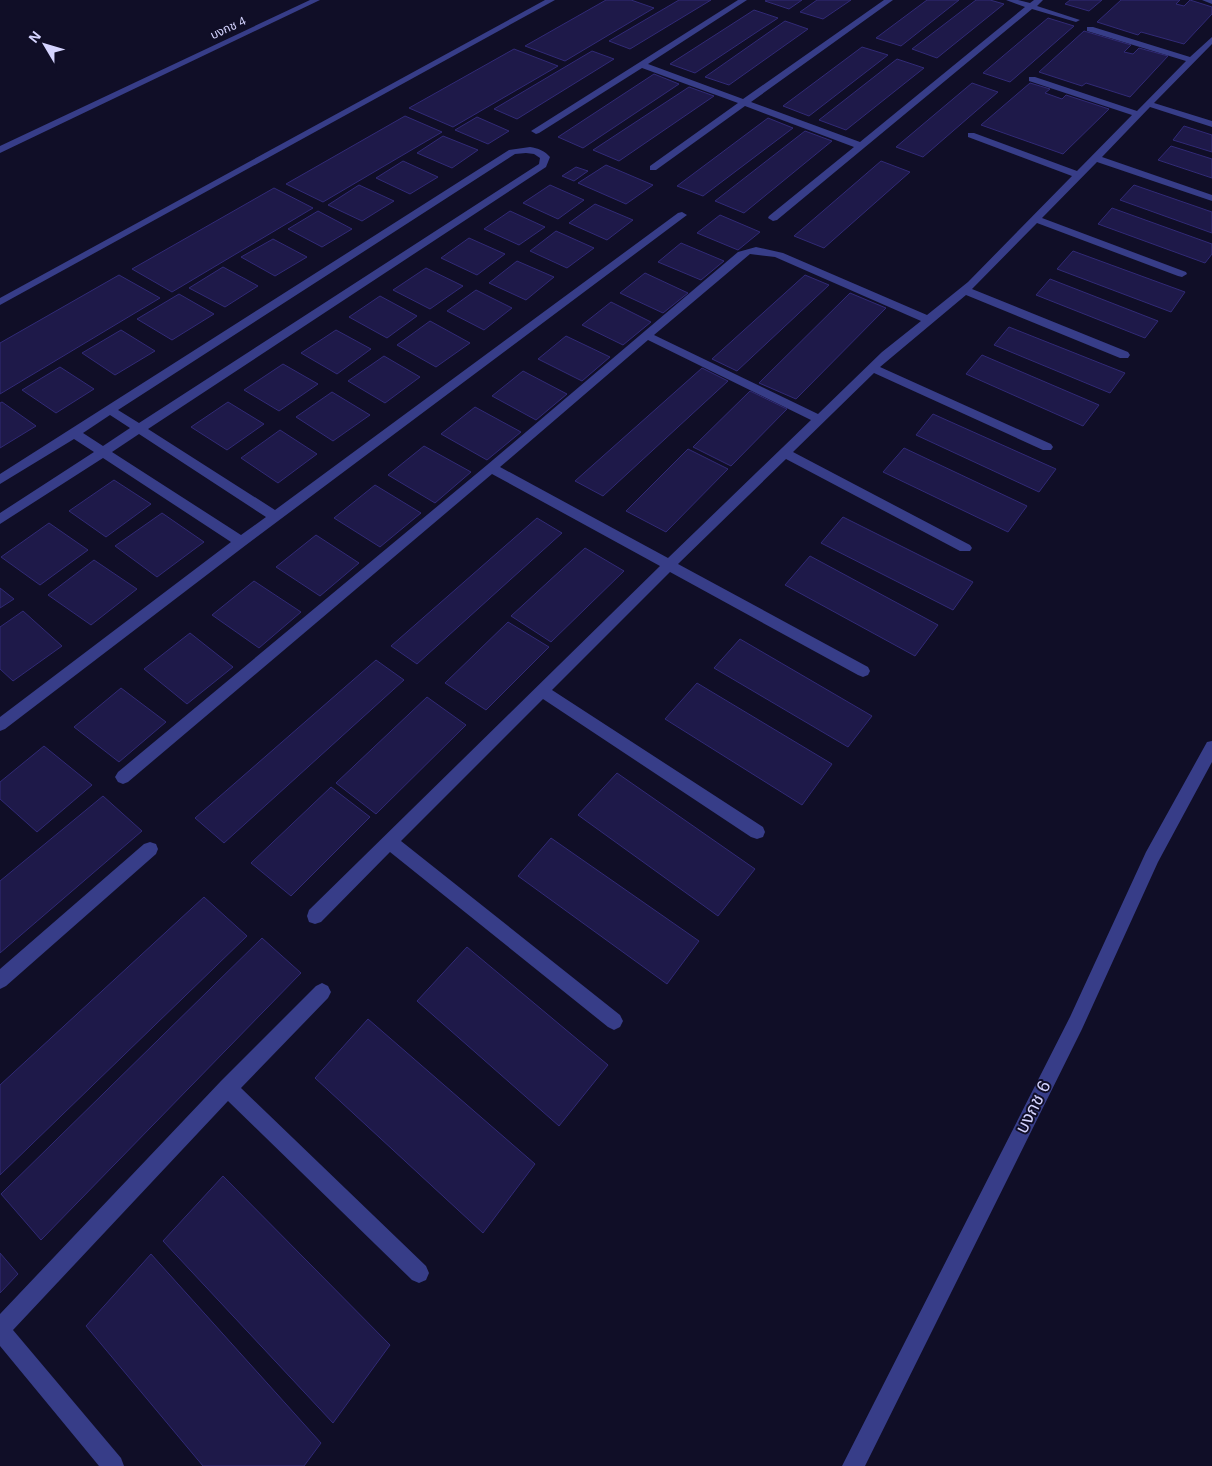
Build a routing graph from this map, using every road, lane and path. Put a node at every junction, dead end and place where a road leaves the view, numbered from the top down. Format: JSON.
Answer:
{"nodes":[{"id":1,"x":316,"y":0,"type":"edge"},
{"id":2,"x":551,"y":0,"type":"edge"},
{"id":3,"x":743,"y":0,"type":"edge"},
{"id":4,"x":889,"y":0,"type":"edge"},
{"id":5,"x":1010,"y":0,"type":"edge"},
{"id":6,"x":1039,"y":0,"type":"edge"},
{"id":7,"x":1206,"y":0,"type":"edge"},
{"id":8,"x":1212,"y":2,"type":"edge"},
{"id":9,"x":1031,"y":6,"type":"junction"},
{"id":10,"x":1076,"y":20,"type":"dead end"},
{"id":11,"x":1090,"y":28,"type":"dead end"},
{"id":12,"x":1212,"y":39,"type":"edge"},
{"id":13,"x":1198,"y":56,"type":"junction"},
{"id":14,"x":642,"y":64,"type":"junction"},
{"id":15,"x":1032,"y":80,"type":"dead end"},
{"id":16,"x":745,"y":103,"type":"junction"},
{"id":17,"x":1148,"y":104,"type":"junction"},
{"id":18,"x":1138,"y":114,"type":"junction"},
{"id":19,"x":1212,"y":124,"type":"edge"},
{"id":20,"x":536,"y":131,"type":"dead end"},
{"id":21,"x":971,"y":135,"type":"dead end"},
{"id":22,"x":861,"y":146,"type":"junction"},
{"id":23,"x":0,"y":150,"type":"edge"},
{"id":24,"x":1095,"y":158,"type":"junction"},
{"id":25,"x":653,"y":168,"type":"dead end"},
{"id":26,"x":1078,"y":175,"type":"junction"},
{"id":27,"x":1212,"y":198,"type":"edge"},
{"id":28,"x":682,"y":215,"type":"dead end"},
{"id":29,"x":773,"y":218,"type":"dead end"},
{"id":30,"x":1035,"y":219,"type":"junction"},
{"id":31,"x":1182,"y":274,"type":"dead end"},
{"id":32,"x":964,"y":290,"type":"junction"},
{"id":33,"x":0,"y":302,"type":"edge"},
{"id":34,"x":929,"y":320,"type":"junction"},
{"id":35,"x":646,"y":335,"type":"junction"},
{"id":36,"x":1124,"y":355,"type":"dead end"},
{"id":37,"x":872,"y":368,"type":"junction"},
{"id":38,"x":110,"y":410,"type":"junction"},
{"id":39,"x":819,"y":419,"type":"junction"},
{"id":40,"x":139,"y":428,"type":"junction"},
{"id":41,"x":74,"y":433,"type":"junction"},
{"id":42,"x":1047,"y":447,"type":"dead end"},
{"id":43,"x":104,"y":451,"type":"junction"},
{"id":44,"x":784,"y":453,"type":"junction"},
{"id":45,"x":491,"y":468,"type":"junction"},
{"id":46,"x":0,"y":480,"type":"edge"},
{"id":47,"x":276,"y":517,"type":"junction"},
{"id":48,"x":0,"y":519,"type":"edge"},
{"id":49,"x":241,"y":542,"type":"junction"},
{"id":50,"x":965,"y":548,"type":"dead end"},
{"id":51,"x":668,"y":566,"type":"junction"},
{"id":52,"x":864,"y":672,"type":"dead end"},
{"id":53,"x":542,"y":691,"type":"junction"},
{"id":54,"x":0,"y":725,"type":"edge"},
{"id":55,"x":1212,"y":747,"type":"edge"},
{"id":56,"x":123,"y":777,"type":"dead end"},
{"id":57,"x":757,"y":832,"type":"dead end"},
{"id":58,"x":390,"y":842,"type":"junction"},
{"id":59,"x":150,"y":849,"type":"dead end"},
{"id":60,"x":315,"y":916,"type":"dead end"},
{"id":61,"x":0,"y":980,"type":"edge"},
{"id":62,"x":322,"y":992,"type":"dead end"},
{"id":63,"x":614,"y":1021,"type":"dead end"},
{"id":64,"x":228,"y":1088,"type":"junction"},
{"id":65,"x":419,"y":1273,"type":"dead end"},
{"id":66,"x":0,"y":1330,"type":"edge"},
{"id":67,"x":113,"y":1466,"type":"edge"},
{"id":68,"x":853,"y":1466,"type":"edge"}],
"edges":[{"from":1,"to":23,"type":"street","name":"บงกช 4"},
{"from":2,"to":33,"type":"street"},
{"from":3,"to":14,"type":"street"},
{"from":4,"to":16,"type":"street"},
{"from":5,"to":9,"type":"street"},
{"from":6,"to":9,"type":"street"},
{"from":7,"to":8,"type":"street"},
{"from":9,"to":10,"type":"street"},
{"from":9,"to":22,"type":"street"},
{"from":11,"to":13,"type":"street"},
{"from":12,"to":13,"type":"street"},
{"from":13,"to":17,"type":"street"},
{"from":14,"to":16,"type":"street"},
{"from":14,"to":20,"type":"street"},
{"from":15,"to":18,"type":"street"},
{"from":16,"to":22,"type":"street"},
{"from":16,"to":25,"type":"street"},
{"from":17,"to":18,"type":"street"},
{"from":17,"to":19,"type":"street"},
{"from":18,"to":24,"type":"street"},
{"from":21,"to":26,"type":"street"},
{"from":22,"to":29,"type":"street"},
{"from":24,"to":26,"type":"street"},
{"from":24,"to":27,"type":"street"},
{"from":26,"to":30,"type":"street"},
{"from":28,"to":47,"type":"street"},
{"from":30,"to":31,"type":"street"},
{"from":30,"to":32,"type":"street"},
{"from":32,"to":34,"type":"street"},
{"from":32,"to":36,"type":"street"},
{"from":34,"to":35,"type":"street"},
{"from":34,"to":37,"type":"street"},
{"from":35,"to":39,"type":"street"},
{"from":35,"to":45,"type":"street"},
{"from":37,"to":39,"type":"street"},
{"from":37,"to":42,"type":"street"},
{"from":38,"to":40,"type":"street"},
{"from":38,"to":40,"type":"street"},
{"from":38,"to":41,"type":"street"},
{"from":39,"to":44,"type":"street"},
{"from":40,"to":43,"type":"street"},
{"from":40,"to":47,"type":"street"},
{"from":41,"to":43,"type":"street"},
{"from":41,"to":46,"type":"street"},
{"from":43,"to":48,"type":"street"},
{"from":43,"to":49,"type":"street"},
{"from":44,"to":50,"type":"street"},
{"from":44,"to":51,"type":"street"},
{"from":45,"to":51,"type":"street"},
{"from":45,"to":56,"type":"street"},
{"from":47,"to":49,"type":"street"},
{"from":49,"to":54,"type":"street"},
{"from":51,"to":52,"type":"street"},
{"from":51,"to":53,"type":"street"},
{"from":53,"to":57,"type":"street"},
{"from":53,"to":58,"type":"street"},
{"from":55,"to":68,"type":"street","name":"บงกช 6"},
{"from":58,"to":60,"type":"street"},
{"from":58,"to":63,"type":"street"},
{"from":59,"to":61,"type":"street"},
{"from":62,"to":64,"type":"street"},
{"from":64,"to":65,"type":"street"},
{"from":64,"to":66,"type":"street"},
{"from":66,"to":67,"type":"street"}]}
